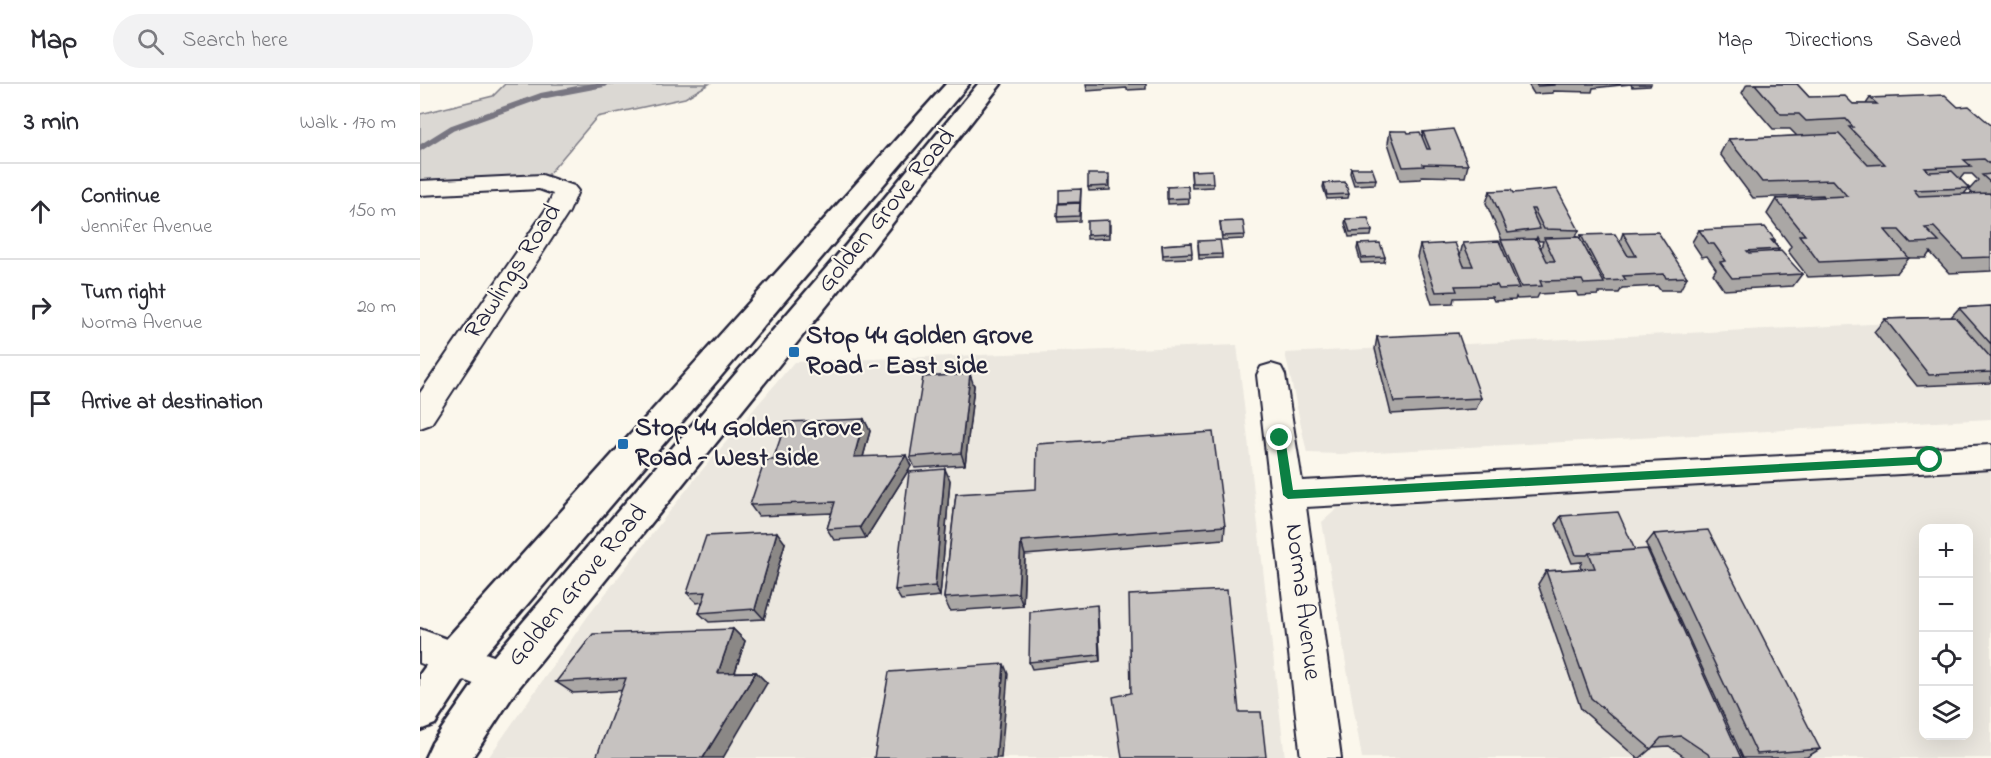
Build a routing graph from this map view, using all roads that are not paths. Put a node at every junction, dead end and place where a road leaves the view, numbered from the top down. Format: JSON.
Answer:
{"nodes":[{"id":1,"x":958,"y":84,"type":"edge"},
{"id":2,"x":990,"y":84,"type":"edge"},
{"id":3,"x":420,"y":188,"type":"edge"},
{"id":4,"x":1271,"y":375,"type":"dead end"},
{"id":5,"x":420,"y":416,"type":"edge"},
{"id":6,"x":1991,"y":457,"type":"edge"},
{"id":7,"x":1288,"y":495,"type":"junction"},
{"id":8,"x":420,"y":646,"type":"edge"},
{"id":9,"x":454,"y":660,"type":"junction"},
{"id":10,"x":502,"y":677,"type":"junction"},
{"id":11,"x":420,"y":709,"type":"edge"},
{"id":12,"x":447,"y":758,"type":"edge"},
{"id":13,"x":1321,"y":758,"type":"edge"}],
"edges":[{"from":1,"to":9,"type":"main road","name":"Golden Grove Road"},
{"from":2,"to":10,"type":"main road","name":"Golden Grove Road"},
{"from":3,"to":5,"type":"street","name":"Rawlings Road"},
{"from":4,"to":7,"type":"street","name":"Norma Avenue"},
{"from":6,"to":7,"type":"street"},
{"from":7,"to":13,"type":"street","name":"Norma Avenue"},
{"from":8,"to":9,"type":"street"},
{"from":9,"to":10,"type":"street"},
{"from":9,"to":11,"type":"main road","name":"Golden Grove Road"},
{"from":10,"to":12,"type":"main road","name":"Golden Grove Road"}]}
